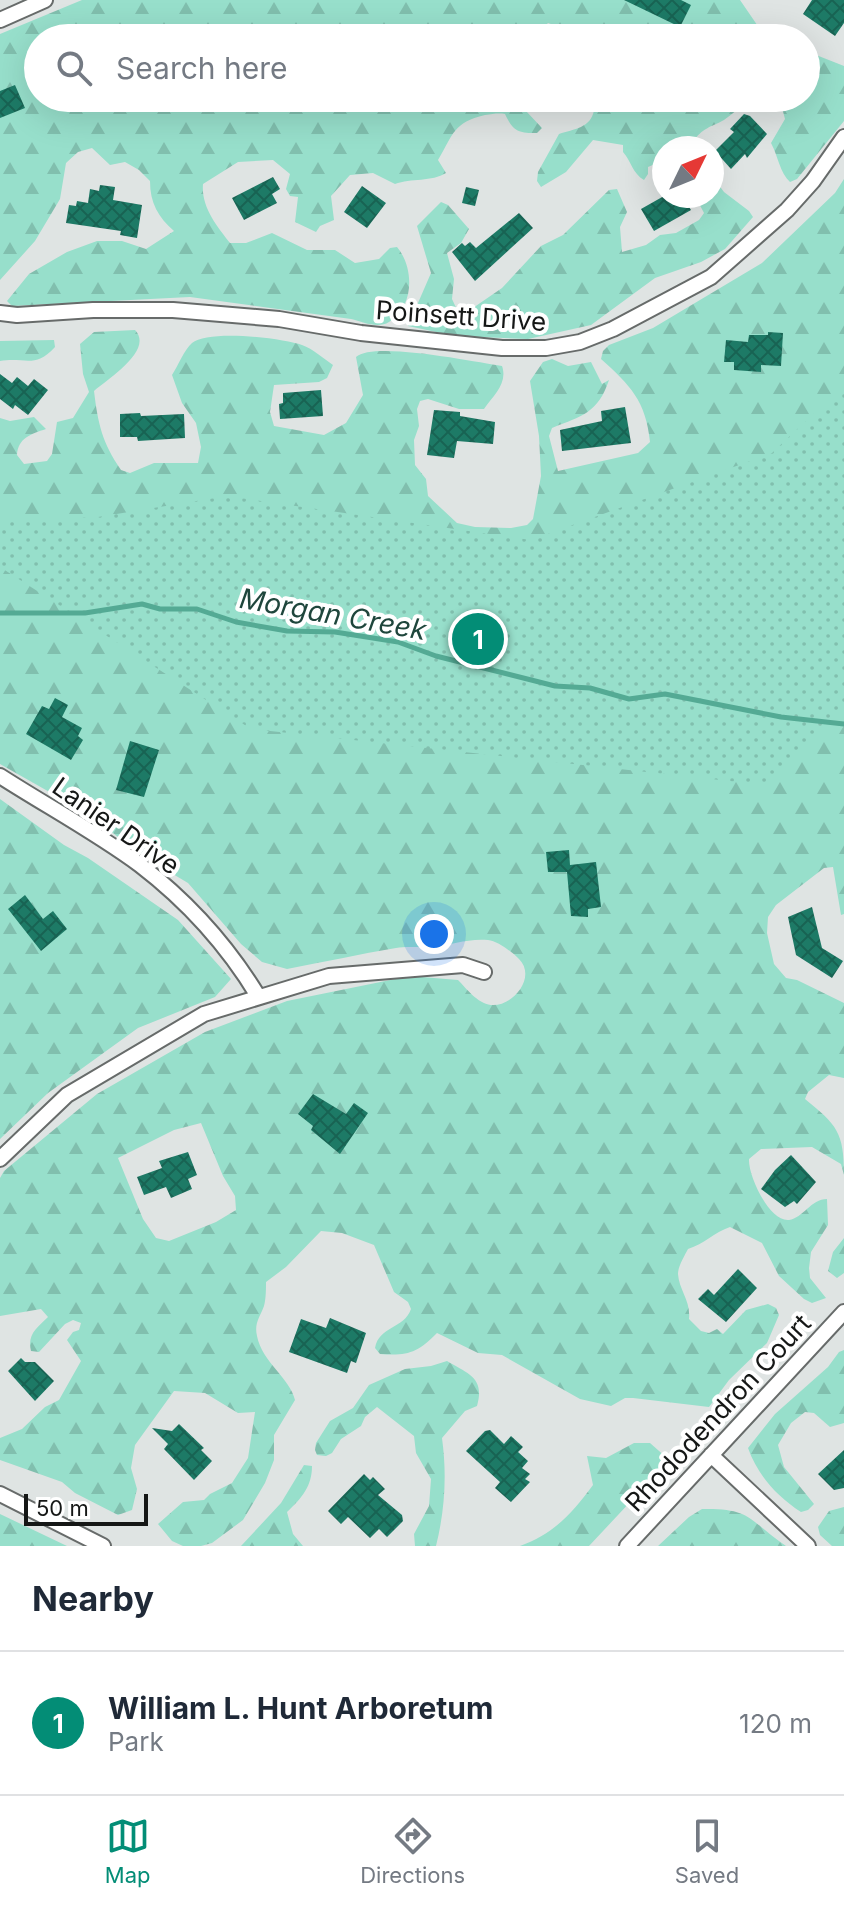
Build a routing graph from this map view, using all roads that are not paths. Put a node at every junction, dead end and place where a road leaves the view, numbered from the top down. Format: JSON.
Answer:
{"nodes":[{"id":1,"x":45,"y":0,"type":"edge"},
{"id":2,"x":0,"y":20,"type":"edge"},
{"id":3,"x":844,"y":137,"type":"edge"},
{"id":4,"x":0,"y":313,"type":"edge"},
{"id":5,"x":0,"y":776,"type":"edge"},
{"id":6,"x":484,"y":972,"type":"dead end"},
{"id":7,"x":258,"y":996,"type":"junction"},
{"id":8,"x":0,"y":1159,"type":"edge"},
{"id":9,"x":844,"y":1312,"type":"edge"},
{"id":10,"x":711,"y":1455,"type":"junction"},
{"id":11,"x":0,"y":1494,"type":"edge"},
{"id":12,"x":103,"y":1546,"type":"edge"},
{"id":13,"x":627,"y":1546,"type":"edge"},
{"id":14,"x":808,"y":1546,"type":"edge"}],
"edges":[{"from":1,"to":2,"type":"street"},
{"from":3,"to":4,"type":"street","name":"Poinsett Drive"},
{"from":5,"to":7,"type":"street","name":"Lanier Drive"},
{"from":6,"to":7,"type":"street"},
{"from":7,"to":8,"type":"street"},
{"from":9,"to":10,"type":"street","name":"Rhododendron Court"},
{"from":10,"to":13,"type":"street","name":"Rhododendron Court"},
{"from":10,"to":14,"type":"street"},
{"from":11,"to":12,"type":"street"}]}
